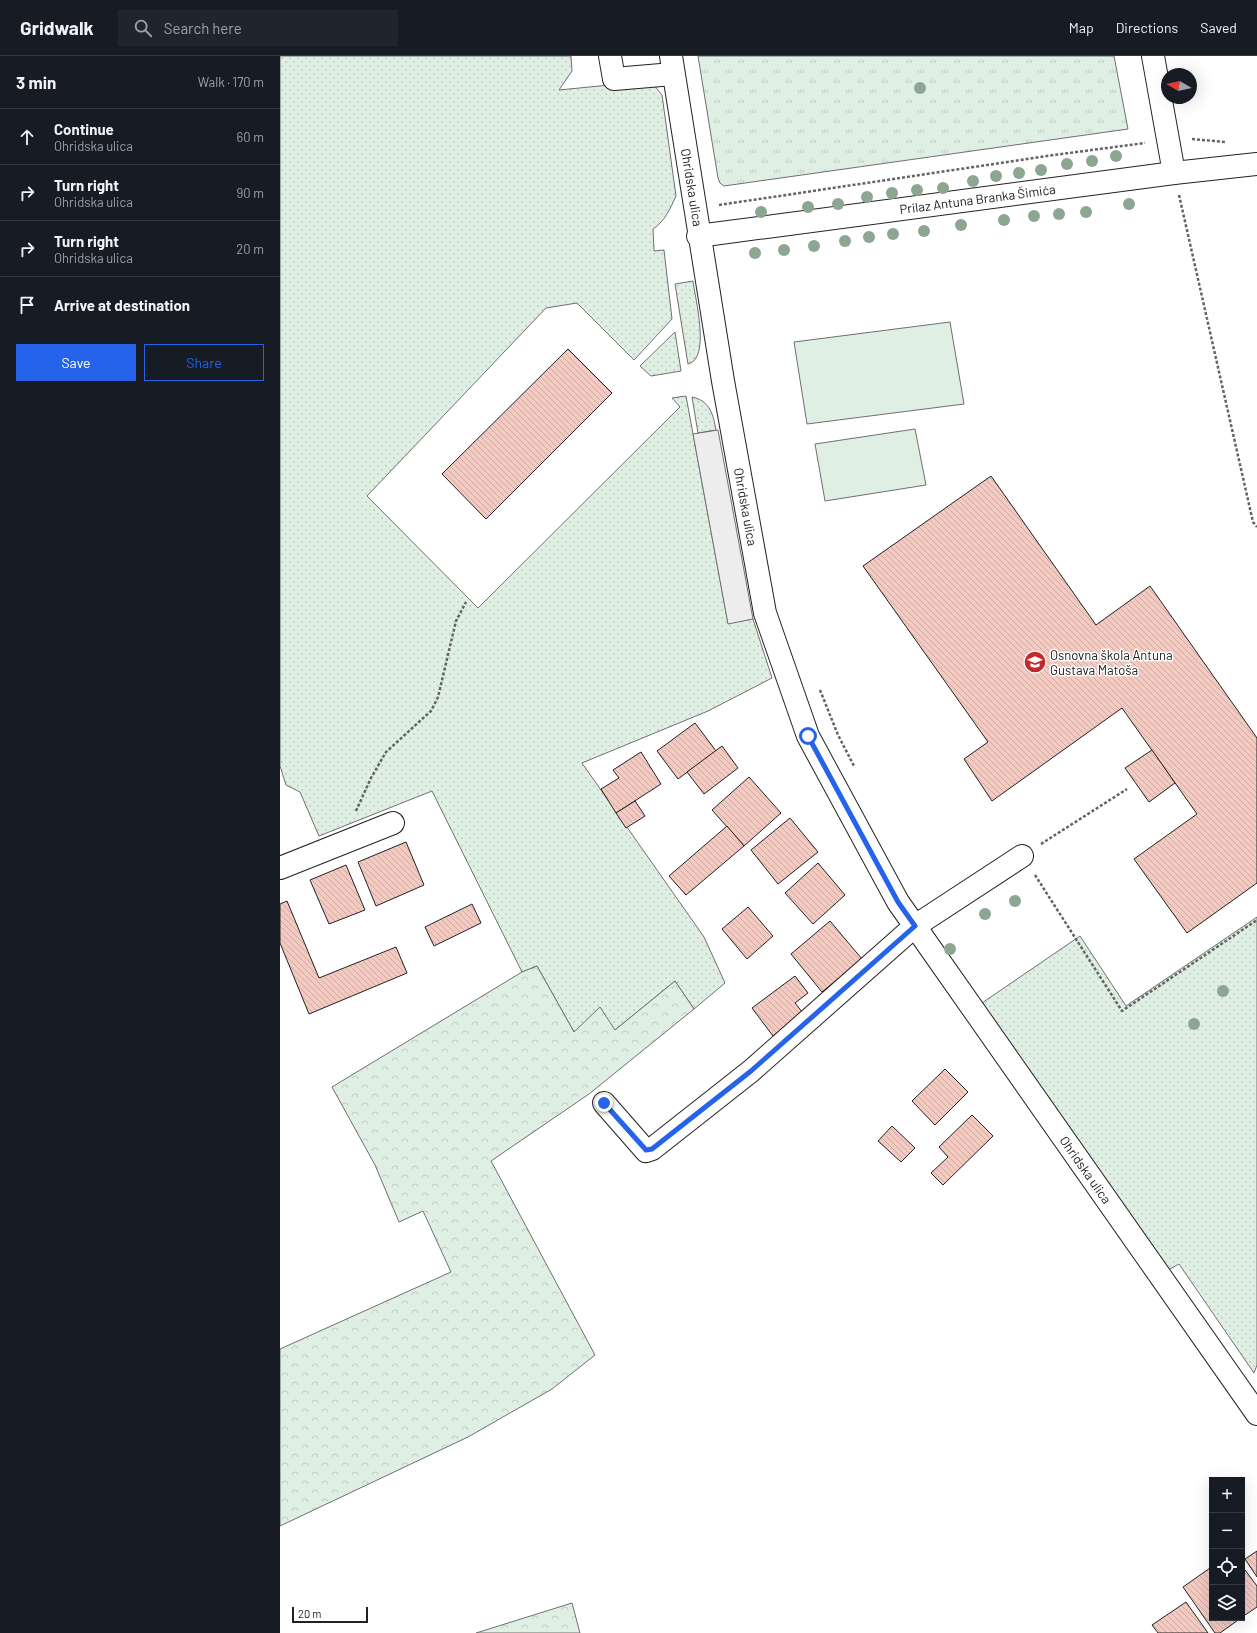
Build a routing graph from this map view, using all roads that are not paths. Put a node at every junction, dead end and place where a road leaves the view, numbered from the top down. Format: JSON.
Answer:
{"nodes":[{"id":1,"x":610,"y":56,"type":"edge"},
{"id":2,"x":1153,"y":56,"type":"edge"},
{"id":3,"x":672,"y":65,"type":"edge"},
{"id":4,"x":1257,"y":164,"type":"edge"},
{"id":5,"x":1174,"y":173,"type":"junction"},
{"id":6,"x":698,"y":236,"type":"junction"},
{"id":7,"x":393,"y":823,"type":"dead end"},
{"id":8,"x":1022,"y":856,"type":"road end"},
{"id":9,"x":280,"y":868,"type":"edge"},
{"id":10,"x":915,"y":926,"type":"junction"},
{"id":11,"x":604,"y":1103,"type":"dead end"},
{"id":12,"x":1257,"y":1414,"type":"edge"}],
"edges":[{"from":1,"to":3,"type":"street"},
{"from":2,"to":5,"type":"street"},
{"from":3,"to":6,"type":"street","name":"Ohridska ulica"},
{"from":4,"to":5,"type":"street","name":"Prilaz Antuna Branka Šimića"},
{"from":5,"to":6,"type":"street","name":"Prilaz Antuna Branka Šimića"},
{"from":6,"to":10,"type":"street","name":"Ohridska ulica"},
{"from":7,"to":9,"type":"street"},
{"from":8,"to":10,"type":"street"},
{"from":10,"to":11,"type":"street"},
{"from":10,"to":12,"type":"street","name":"Ohridska ulica"}]}
